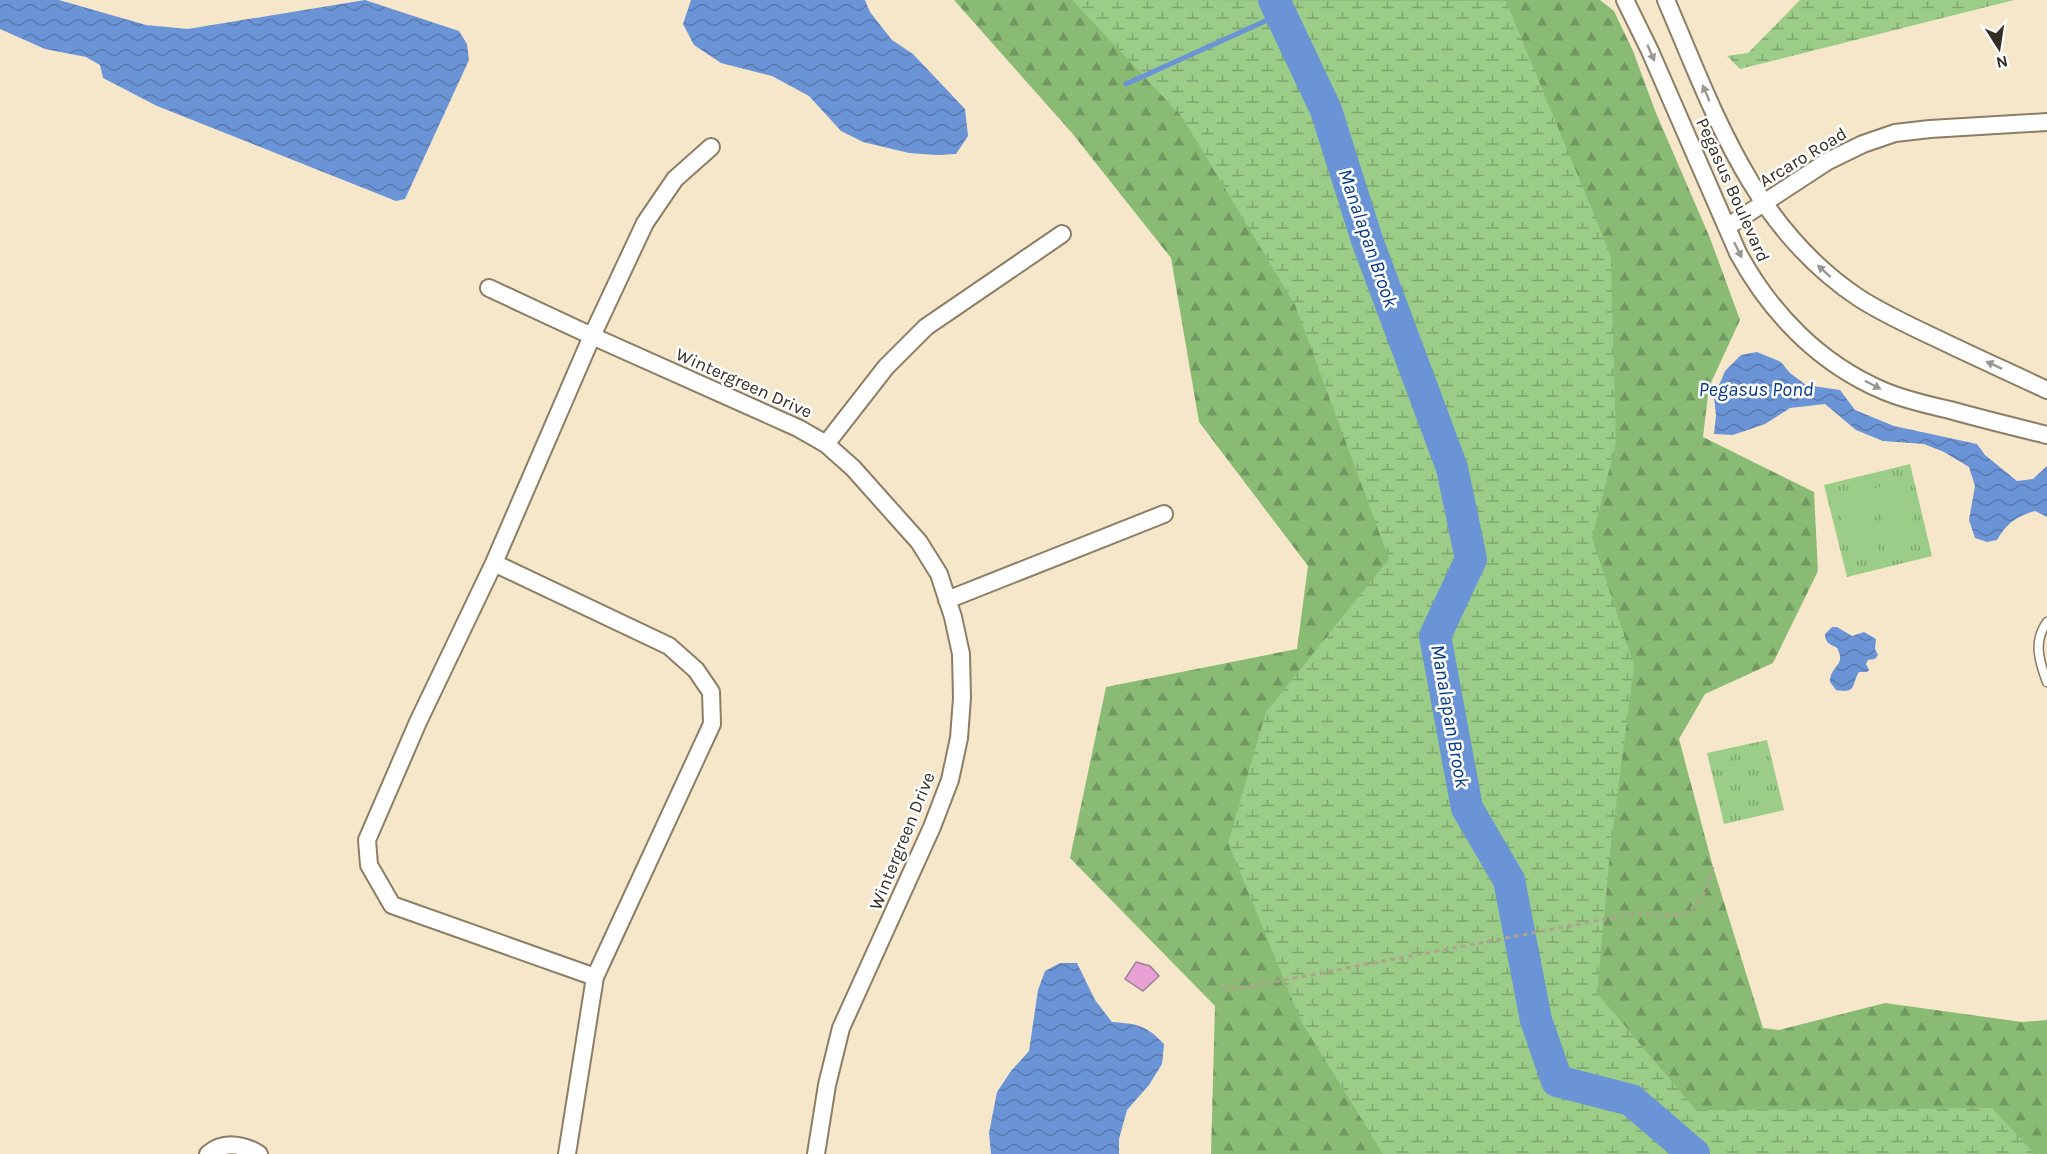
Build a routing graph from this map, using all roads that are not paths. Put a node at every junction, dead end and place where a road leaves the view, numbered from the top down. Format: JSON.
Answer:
{"nodes":[{"id":1,"x":1625,"y":0,"type":"edge"},
{"id":2,"x":1666,"y":0,"type":"edge"},
{"id":3,"x":2047,"y":122,"type":"edge"},
{"id":4,"x":711,"y":147,"type":"dead end"},
{"id":5,"x":1764,"y":203,"type":"junction"},
{"id":6,"x":1727,"y":227,"type":"junction"},
{"id":7,"x":1062,"y":234,"type":"dead end"},
{"id":8,"x":489,"y":288,"type":"dead end"},
{"id":9,"x":592,"y":336,"type":"junction"},
{"id":10,"x":2047,"y":390,"type":"edge"},
{"id":11,"x":2047,"y":435,"type":"edge"},
{"id":12,"x":826,"y":444,"type":"junction"},
{"id":13,"x":1164,"y":514,"type":"dead end"},
{"id":14,"x":494,"y":563,"type":"junction"},
{"id":15,"x":947,"y":600,"type":"junction"},
{"id":16,"x":2047,"y":622,"type":"edge"},
{"id":17,"x":2047,"y":682,"type":"edge"},
{"id":18,"x":595,"y":977,"type":"junction"},
{"id":19,"x":208,"y":1154,"type":"edge"},
{"id":20,"x":259,"y":1154,"type":"edge"},
{"id":21,"x":567,"y":1154,"type":"edge"},
{"id":22,"x":816,"y":1154,"type":"edge"}],
"edges":[{"from":1,"to":6,"type":"street","name":"Pegasus Boulevard","one_way":true},
{"from":5,"to":2,"type":"street","name":"Pegasus Boulevard","one_way":true},
{"from":3,"to":5,"type":"street","name":"Arcaro Road"},
{"from":4,"to":9,"type":"street"},
{"from":5,"to":6,"type":"street","name":"Arcaro Road"},
{"from":10,"to":5,"type":"street","name":"Pegasus Boulevard","one_way":true},
{"from":6,"to":11,"type":"street","name":"Pegasus Boulevard","one_way":true},
{"from":7,"to":12,"type":"street"},
{"from":8,"to":9,"type":"street","name":"Wintergreen Drive"},
{"from":9,"to":12,"type":"street","name":"Wintergreen Drive"},
{"from":9,"to":14,"type":"street"},
{"from":12,"to":15,"type":"street","name":"Wintergreen Drive"},
{"from":13,"to":15,"type":"street"},
{"from":14,"to":18,"type":"street"},
{"from":14,"to":18,"type":"street"},
{"from":15,"to":22,"type":"street","name":"Wintergreen Drive"},
{"from":16,"to":17,"type":"lane"},
{"from":18,"to":21,"type":"street"},
{"from":19,"to":20,"type":"street"}]}
